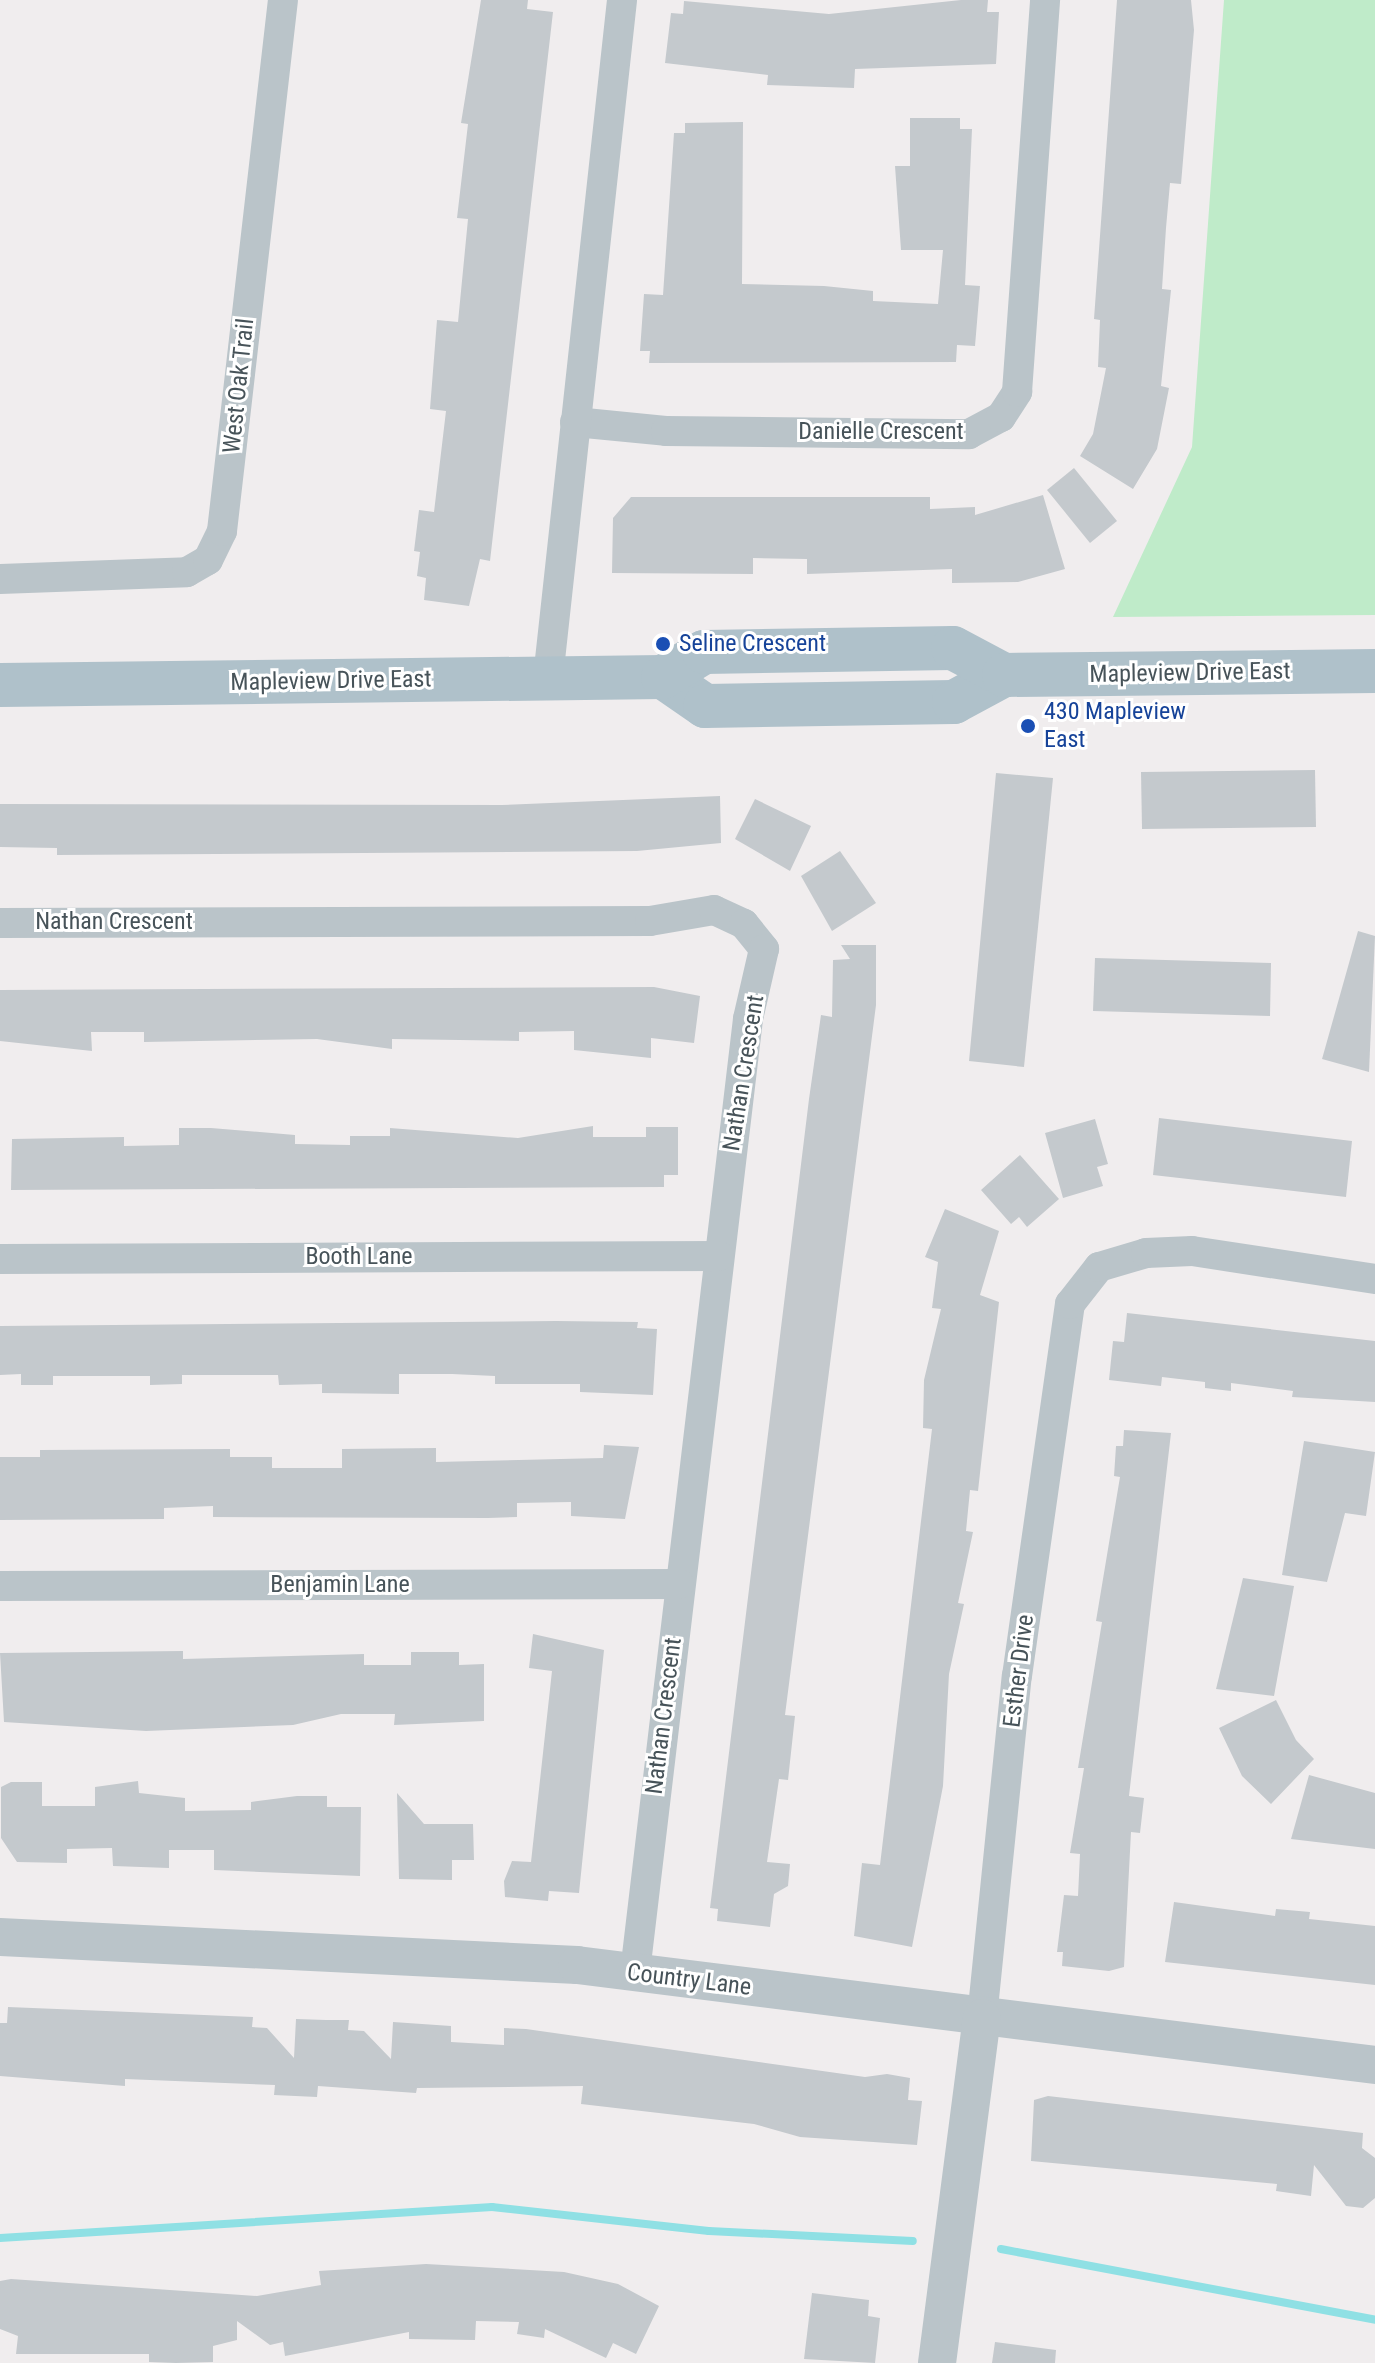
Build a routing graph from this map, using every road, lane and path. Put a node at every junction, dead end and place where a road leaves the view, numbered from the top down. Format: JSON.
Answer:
{"nodes":[{"id":1,"x":283,"y":0,"type":"edge"},
{"id":2,"x":622,"y":0,"type":"edge"},
{"id":3,"x":1045,"y":0,"type":"edge"},
{"id":4,"x":575,"y":422,"type":"junction"},
{"id":5,"x":0,"y":579,"type":"edge"},
{"id":6,"x":1375,"y":671,"type":"edge"},
{"id":7,"x":548,"y":678,"type":"junction"},
{"id":8,"x":0,"y":685,"type":"edge"},
{"id":9,"x":0,"y":923,"type":"edge"},
{"id":10,"x":719,"y":1256,"type":"junction"},
{"id":11,"x":0,"y":1259,"type":"edge"},
{"id":12,"x":1375,"y":1279,"type":"edge"},
{"id":13,"x":679,"y":1584,"type":"junction"},
{"id":14,"x":0,"y":1586,"type":"edge"},
{"id":15,"x":0,"y":1937,"type":"edge"},
{"id":16,"x":635,"y":1973,"type":"junction"},
{"id":17,"x":982,"y":2018,"type":"junction"},
{"id":18,"x":1375,"y":2065,"type":"edge"},
{"id":19,"x":937,"y":2363,"type":"edge"}],
"edges":[{"from":1,"to":5,"type":"street","name":"West Oak Trail"},
{"from":2,"to":4,"type":"street"},
{"from":3,"to":4,"type":"street","name":"Danielle Crescent"},
{"from":4,"to":7,"type":"street"},
{"from":6,"to":7,"type":"main road","name":"Mapleview Drive East"},
{"from":7,"to":8,"type":"main road","name":"Mapleview Drive East"},
{"from":9,"to":10,"type":"street","name":"Nathan Crescent"},
{"from":10,"to":11,"type":"street","name":"Booth Lane"},
{"from":10,"to":13,"type":"street","name":"Nathan Crescent"},
{"from":12,"to":17,"type":"street","name":"Esther Drive"},
{"from":13,"to":14,"type":"street","name":"Benjamin Lane"},
{"from":13,"to":16,"type":"street","name":"Nathan Crescent"},
{"from":15,"to":16,"type":"street","name":"Country Lane"},
{"from":16,"to":17,"type":"street","name":"Country Lane"},
{"from":17,"to":18,"type":"street","name":"Country Lane"},
{"from":17,"to":19,"type":"street","name":"Esther Drive"}]}
